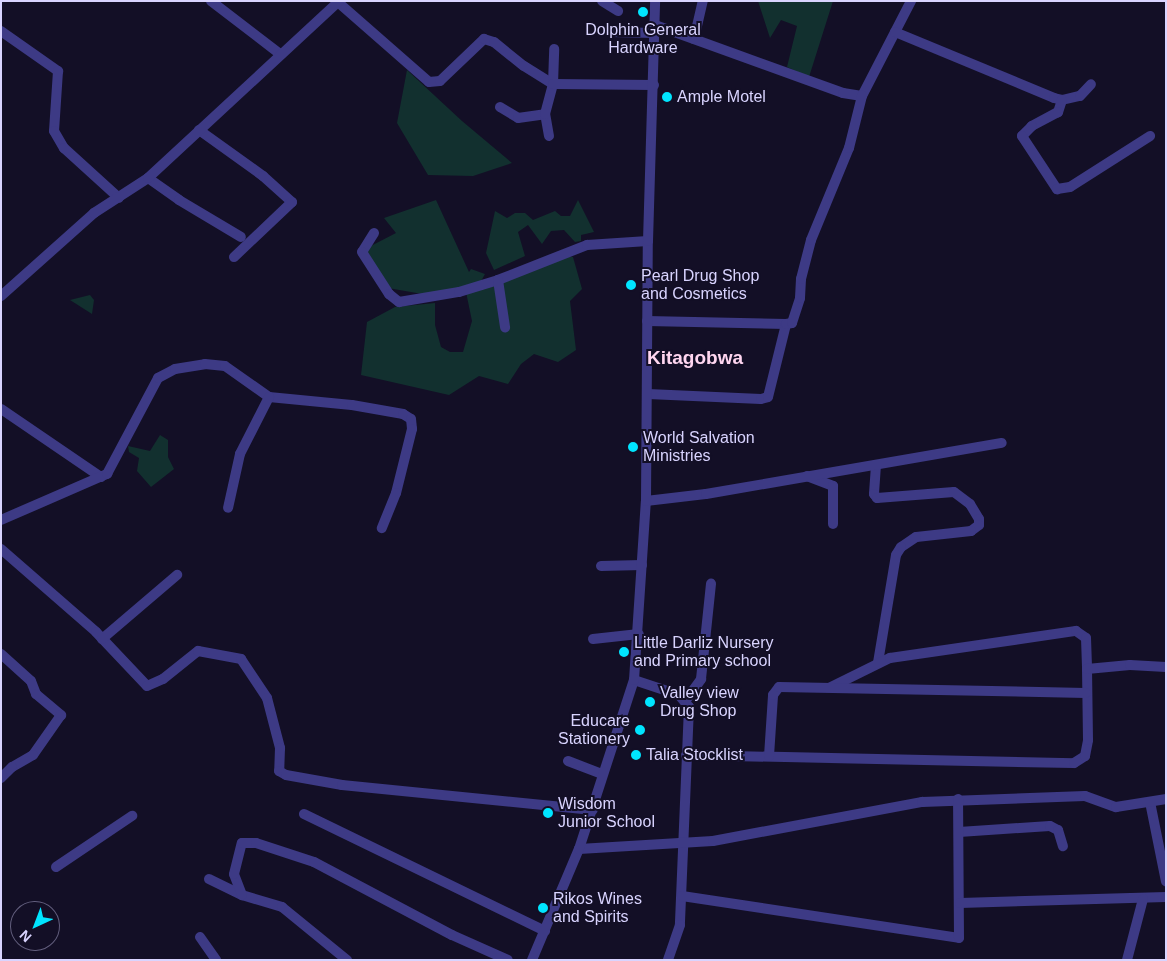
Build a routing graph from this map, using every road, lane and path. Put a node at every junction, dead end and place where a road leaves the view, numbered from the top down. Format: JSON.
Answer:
{"nodes":[{"id":1,"x":211,"y":1,"type":"edge"},
{"id":2,"x":602,"y":1,"type":"edge"},
{"id":3,"x":655,"y":1,"type":"edge"},
{"id":4,"x":703,"y":1,"type":"edge"},
{"id":5,"x":912,"y":1,"type":"edge"},
{"id":6,"x":339,"y":2,"type":"edge"},
{"id":7,"x":618,"y":11,"type":"dead end"},
{"id":8,"x":654,"y":29,"type":"junction"},
{"id":9,"x":1,"y":31,"type":"edge"},
{"id":10,"x":612,"y":32,"type":"dead end"},
{"id":11,"x":895,"y":32,"type":"junction"},
{"id":12,"x":694,"y":39,"type":"junction"},
{"id":13,"x":554,"y":50,"type":"dead end"},
{"id":14,"x":280,"y":54,"type":"junction"},
{"id":15,"x":554,"y":84,"type":"junction"},
{"id":16,"x":1091,"y":84,"type":"dead end"},
{"id":17,"x":654,"y":85,"type":"junction"},
{"id":18,"x":862,"y":96,"type":"junction"},
{"id":19,"x":1062,"y":100,"type":"junction"},
{"id":20,"x":500,"y":107,"type":"dead end"},
{"id":21,"x":545,"y":114,"type":"junction"},
{"id":22,"x":199,"y":130,"type":"junction"},
{"id":23,"x":549,"y":136,"type":"dead end"},
{"id":24,"x":1150,"y":136,"type":"dead end"},
{"id":25,"x":148,"y":178,"type":"junction"},
{"id":26,"x":119,"y":198,"type":"junction"},
{"id":27,"x":374,"y":233,"type":"dead end"},
{"id":28,"x":240,"y":237,"type":"dead end"},
{"id":29,"x":648,"y":241,"type":"junction"},
{"id":30,"x":234,"y":257,"type":"dead end"},
{"id":31,"x":498,"y":280,"type":"junction"},
{"id":32,"x":2,"y":295,"type":"edge"},
{"id":33,"x":647,"y":321,"type":"junction"},
{"id":34,"x":786,"y":324,"type":"junction"},
{"id":35,"x":505,"y":327,"type":"dead end"},
{"id":36,"x":648,"y":394,"type":"junction"},
{"id":37,"x":269,"y":396,"type":"junction"},
{"id":38,"x":1,"y":409,"type":"edge"},
{"id":39,"x":1002,"y":443,"type":"dead end"},
{"id":40,"x":876,"y":465,"type":"junction"},
{"id":41,"x":806,"y":475,"type":"junction"},
{"id":42,"x":102,"y":477,"type":"junction"},
{"id":43,"x":646,"y":501,"type":"junction"},
{"id":44,"x":228,"y":508,"type":"dead end"},
{"id":45,"x":1,"y":520,"type":"edge"},
{"id":46,"x":833,"y":524,"type":"dead end"},
{"id":47,"x":382,"y":528,"type":"dead end"},
{"id":48,"x":1,"y":548,"type":"edge"},
{"id":49,"x":642,"y":565,"type":"junction"},
{"id":50,"x":601,"y":566,"type":"dead end"},
{"id":51,"x":178,"y":575,"type":"dead end"},
{"id":52,"x":711,"y":584,"type":"dead end"},
{"id":53,"x":639,"y":634,"type":"junction"},
{"id":54,"x":102,"y":639,"type":"junction"},
{"id":55,"x":593,"y":639,"type":"dead end"},
{"id":56,"x":1,"y":654,"type":"edge"},
{"id":57,"x":878,"y":662,"type":"junction"},
{"id":58,"x":1166,"y":667,"type":"edge"},
{"id":59,"x":1087,"y":669,"type":"junction"},
{"id":60,"x":634,"y":680,"type":"junction"},
{"id":61,"x":830,"y":688,"type":"junction"},
{"id":62,"x":1086,"y":693,"type":"junction"},
{"id":63,"x":686,"y":700,"type":"junction"},
{"id":64,"x":686,"y":755,"type":"junction"},
{"id":65,"x":770,"y":756,"type":"junction"},
{"id":66,"x":568,"y":761,"type":"dead end"},
{"id":67,"x":602,"y":774,"type":"junction"},
{"id":68,"x":1,"y":778,"type":"edge"},
{"id":69,"x":958,"y":799,"type":"junction"},
{"id":70,"x":1166,"y":799,"type":"edge"},
{"id":71,"x":1150,"y":802,"type":"junction"},
{"id":72,"x":592,"y":810,"type":"junction"},
{"id":73,"x":304,"y":814,"type":"dead end"},
{"id":74,"x":132,"y":816,"type":"dead end"},
{"id":75,"x":959,"y":832,"type":"junction"},
{"id":76,"x":685,"y":841,"type":"junction"},
{"id":77,"x":1062,"y":846,"type":"dead end"},
{"id":78,"x":579,"y":850,"type":"junction"},
{"id":79,"x":56,"y":867,"type":"dead end"},
{"id":80,"x":209,"y":879,"type":"dead end"},
{"id":81,"x":1166,"y":881,"type":"edge"},
{"id":82,"x":242,"y":895,"type":"junction"},
{"id":83,"x":682,"y":896,"type":"junction"},
{"id":84,"x":1166,"y":897,"type":"edge"},
{"id":85,"x":1142,"y":899,"type":"junction"},
{"id":86,"x":960,"y":903,"type":"junction"},
{"id":87,"x":545,"y":931,"type":"junction"},
{"id":88,"x":200,"y":936,"type":"dead end"},
{"id":89,"x":216,"y":960,"type":"edge"},
{"id":90,"x":347,"y":960,"type":"edge"},
{"id":91,"x":508,"y":960,"type":"edge"},
{"id":92,"x":532,"y":960,"type":"edge"},
{"id":93,"x":668,"y":960,"type":"edge"},
{"id":94,"x":1127,"y":960,"type":"edge"}],
"edges":[{"from":1,"to":14,"type":"street"},
{"from":2,"to":7,"type":"street"},
{"from":3,"to":8,"type":"street"},
{"from":4,"to":12,"type":"street"},
{"from":5,"to":11,"type":"street"},
{"from":6,"to":14,"type":"street"},
{"from":6,"to":15,"type":"street"},
{"from":8,"to":10,"type":"street"},
{"from":8,"to":12,"type":"street"},
{"from":8,"to":17,"type":"street"},
{"from":9,"to":26,"type":"street"},
{"from":11,"to":18,"type":"street"},
{"from":11,"to":19,"type":"street"},
{"from":12,"to":18,"type":"street"},
{"from":13,"to":15,"type":"street"},
{"from":14,"to":22,"type":"street"},
{"from":15,"to":17,"type":"street"},
{"from":15,"to":21,"type":"street"},
{"from":16,"to":19,"type":"street"},
{"from":17,"to":29,"type":"street"},
{"from":18,"to":34,"type":"street"},
{"from":19,"to":24,"type":"street"},
{"from":20,"to":21,"type":"street"},
{"from":21,"to":23,"type":"street"},
{"from":22,"to":25,"type":"street"},
{"from":22,"to":30,"type":"street"},
{"from":25,"to":26,"type":"street"},
{"from":25,"to":28,"type":"street"},
{"from":26,"to":32,"type":"street"},
{"from":27,"to":31,"type":"street"},
{"from":29,"to":31,"type":"street"},
{"from":29,"to":33,"type":"street"},
{"from":31,"to":35,"type":"street"},
{"from":33,"to":34,"type":"street"},
{"from":33,"to":36,"type":"street"},
{"from":34,"to":36,"type":"street"},
{"from":36,"to":43,"type":"street"},
{"from":37,"to":42,"type":"street"},
{"from":37,"to":44,"type":"street"},
{"from":37,"to":47,"type":"street"},
{"from":38,"to":42,"type":"street"},
{"from":39,"to":40,"type":"street"},
{"from":40,"to":41,"type":"street"},
{"from":40,"to":57,"type":"street"},
{"from":41,"to":43,"type":"street"},
{"from":41,"to":46,"type":"street"},
{"from":42,"to":45,"type":"street"},
{"from":43,"to":49,"type":"street"},
{"from":48,"to":54,"type":"street"},
{"from":49,"to":50,"type":"street"},
{"from":49,"to":53,"type":"street"},
{"from":51,"to":54,"type":"street"},
{"from":52,"to":63,"type":"street"},
{"from":53,"to":55,"type":"street"},
{"from":53,"to":60,"type":"street"},
{"from":54,"to":72,"type":"street"},
{"from":56,"to":68,"type":"street"},
{"from":57,"to":59,"type":"street"},
{"from":57,"to":61,"type":"street"},
{"from":58,"to":59,"type":"street"},
{"from":59,"to":62,"type":"street"},
{"from":60,"to":63,"type":"street"},
{"from":60,"to":67,"type":"street"},
{"from":61,"to":62,"type":"street"},
{"from":61,"to":65,"type":"street"},
{"from":62,"to":65,"type":"street"},
{"from":63,"to":64,"type":"street"},
{"from":64,"to":65,"type":"street"},
{"from":64,"to":76,"type":"street"},
{"from":66,"to":67,"type":"street"},
{"from":67,"to":72,"type":"street"},
{"from":69,"to":71,"type":"street"},
{"from":69,"to":75,"type":"street"},
{"from":69,"to":76,"type":"street"},
{"from":70,"to":71,"type":"street"},
{"from":71,"to":81,"type":"street"},
{"from":72,"to":78,"type":"street"},
{"from":73,"to":87,"type":"street"},
{"from":74,"to":79,"type":"street"},
{"from":75,"to":77,"type":"street"},
{"from":75,"to":86,"type":"street"},
{"from":76,"to":78,"type":"street"},
{"from":76,"to":83,"type":"street"},
{"from":78,"to":87,"type":"street"},
{"from":80,"to":82,"type":"street"},
{"from":82,"to":90,"type":"street"},
{"from":82,"to":91,"type":"street"},
{"from":83,"to":86,"type":"street"},
{"from":83,"to":93,"type":"street"},
{"from":84,"to":85,"type":"street"},
{"from":85,"to":86,"type":"street"},
{"from":85,"to":94,"type":"street"},
{"from":87,"to":92,"type":"street"},
{"from":88,"to":89,"type":"street"}]}
